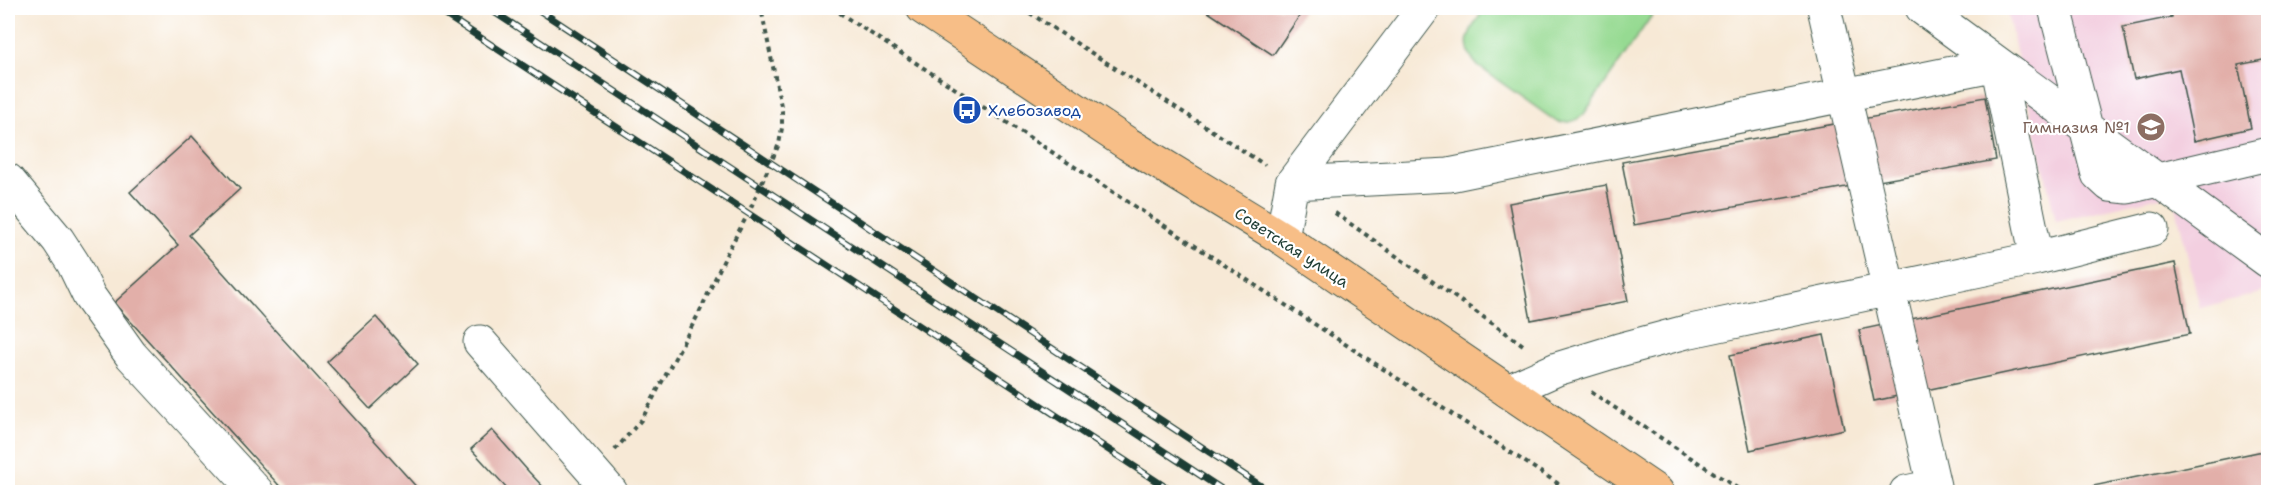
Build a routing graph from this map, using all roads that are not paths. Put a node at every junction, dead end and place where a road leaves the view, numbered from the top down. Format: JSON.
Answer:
{"nodes":[{"id":1,"x":923,"y":8,"type":"edge"},
{"id":2,"x":1424,"y":8,"type":"edge"},
{"id":3,"x":1824,"y":8,"type":"edge"},
{"id":4,"x":1922,"y":8,"type":"edge"},
{"id":5,"x":2055,"y":8,"type":"edge"},
{"id":6,"x":2268,"y":155,"type":"edge"},
{"id":7,"x":8,"y":180,"type":"edge"},
{"id":8,"x":1292,"y":183,"type":"junction"},
{"id":9,"x":2152,"y":229,"type":"dead end"},
{"id":10,"x":1282,"y":238,"type":"junction"},
{"id":11,"x":2037,"y":258,"type":"junction"},
{"id":12,"x":2268,"y":260,"type":"edge"},
{"id":13,"x":480,"y":342,"type":"dead end"},
{"id":14,"x":1508,"y":391,"type":"junction"},
{"id":15,"x":603,"y":483,"type":"edge"},
{"id":16,"x":257,"y":492,"type":"edge"},
{"id":17,"x":1657,"y":492,"type":"edge"},
{"id":18,"x":1906,"y":492,"type":"edge"}],
"edges":[{"from":1,"to":10,"type":"main road","name":"Советская улица"},
{"from":2,"to":8,"type":"lane"},
{"from":3,"to":18,"type":"lane"},
{"from":4,"to":12,"type":"lane"},
{"from":5,"to":6,"type":"lane"},
{"from":7,"to":16,"type":"lane"},
{"from":8,"to":10,"type":"lane"},
{"from":8,"to":11,"type":"lane"},
{"from":9,"to":11,"type":"lane"},
{"from":10,"to":14,"type":"main road","name":"Советская улица"},
{"from":11,"to":14,"type":"lane"},
{"from":13,"to":15,"type":"lane"},
{"from":14,"to":17,"type":"main road","name":"Советская улица"}]}
